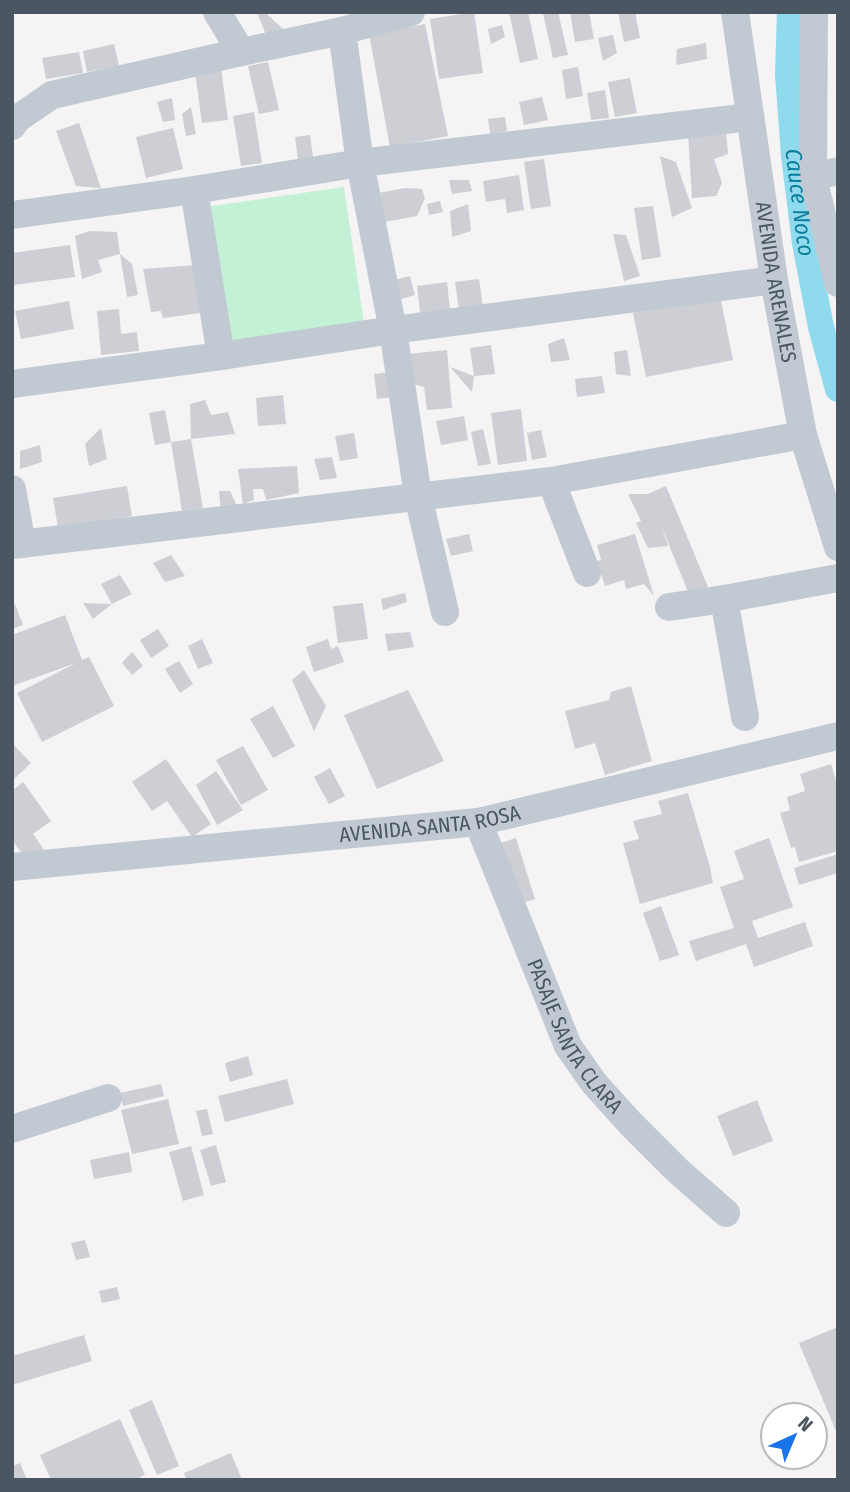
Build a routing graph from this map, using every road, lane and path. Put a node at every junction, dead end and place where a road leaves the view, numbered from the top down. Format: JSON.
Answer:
{"nodes":[{"id":1,"x":217,"y":12,"type":"edge"},
{"id":2,"x":411,"y":12,"type":"edge"},
{"id":3,"x":735,"y":12,"type":"edge"},
{"id":4,"x":814,"y":12,"type":"edge"},
{"id":5,"x":342,"y":31,"type":"junction"},
{"id":6,"x":241,"y":52,"type":"junction"},
{"id":7,"x":750,"y":117,"type":"junction"},
{"id":8,"x":12,"y":126,"type":"edge"},
{"id":9,"x":360,"y":163,"type":"junction"},
{"id":10,"x":825,"y":174,"type":"edge"},
{"id":11,"x":194,"y":190,"type":"junction"},
{"id":12,"x":12,"y":215,"type":"edge"},
{"id":13,"x":774,"y":280,"type":"junction"},
{"id":14,"x":838,"y":284,"type":"edge"},
{"id":15,"x":393,"y":330,"type":"junction"},
{"id":16,"x":221,"y":356,"type":"junction"},
{"id":17,"x":12,"y":384,"type":"edge"},
{"id":18,"x":803,"y":435,"type":"junction"},
{"id":19,"x":551,"y":481,"type":"junction"},
{"id":20,"x":12,"y":489,"type":"edge"},
{"id":21,"x":418,"y":496,"type":"junction"},
{"id":22,"x":17,"y":544,"type":"edge"},
{"id":23,"x":838,"y":547,"type":"edge"},
{"id":24,"x":587,"y":572,"type":"dead end"},
{"id":25,"x":838,"y":578,"type":"edge"},
{"id":26,"x":724,"y":600,"type":"junction"},
{"id":27,"x":668,"y":607,"type":"dead end"},
{"id":28,"x":445,"y":612,"type":"dead end"},
{"id":29,"x":745,"y":717,"type":"dead end"},
{"id":30,"x":838,"y":736,"type":"edge"},
{"id":31,"x":478,"y":822,"type":"junction"},
{"id":32,"x":12,"y":867,"type":"edge"},
{"id":33,"x":108,"y":1098,"type":"dead end"},
{"id":34,"x":12,"y":1129,"type":"edge"},
{"id":35,"x":726,"y":1213,"type":"dead end"}],
"edges":[{"from":1,"to":6,"type":"street"},
{"from":2,"to":5,"type":"street"},
{"from":3,"to":7,"type":"street","name":"AVENIDA ARENALES"},
{"from":4,"to":10,"type":"street"},
{"from":5,"to":6,"type":"street"},
{"from":5,"to":9,"type":"street"},
{"from":6,"to":8,"type":"street"},
{"from":7,"to":9,"type":"street"},
{"from":7,"to":13,"type":"street","name":"AVENIDA ARENALES"},
{"from":9,"to":11,"type":"street"},
{"from":9,"to":15,"type":"street"},
{"from":10,"to":14,"type":"street"},
{"from":11,"to":12,"type":"street"},
{"from":11,"to":16,"type":"street"},
{"from":13,"to":15,"type":"street"},
{"from":13,"to":18,"type":"street","name":"AVENIDA ARENALES"},
{"from":15,"to":16,"type":"street"},
{"from":15,"to":21,"type":"street"},
{"from":16,"to":17,"type":"street"},
{"from":18,"to":19,"type":"street"},
{"from":18,"to":23,"type":"street","name":"AVENIDA ARENALES"},
{"from":19,"to":21,"type":"street"},
{"from":19,"to":24,"type":"street"},
{"from":20,"to":22,"type":"street"},
{"from":21,"to":22,"type":"street"},
{"from":21,"to":28,"type":"street"},
{"from":25,"to":26,"type":"street"},
{"from":26,"to":27,"type":"street"},
{"from":26,"to":29,"type":"street"},
{"from":30,"to":31,"type":"street","name":"AVENIDA SANTA ROSA"},
{"from":31,"to":32,"type":"street","name":"AVENIDA SANTA ROSA"},
{"from":31,"to":35,"type":"street","name":"PASAJE SANTA CLARA"},
{"from":33,"to":34,"type":"street"}]}
